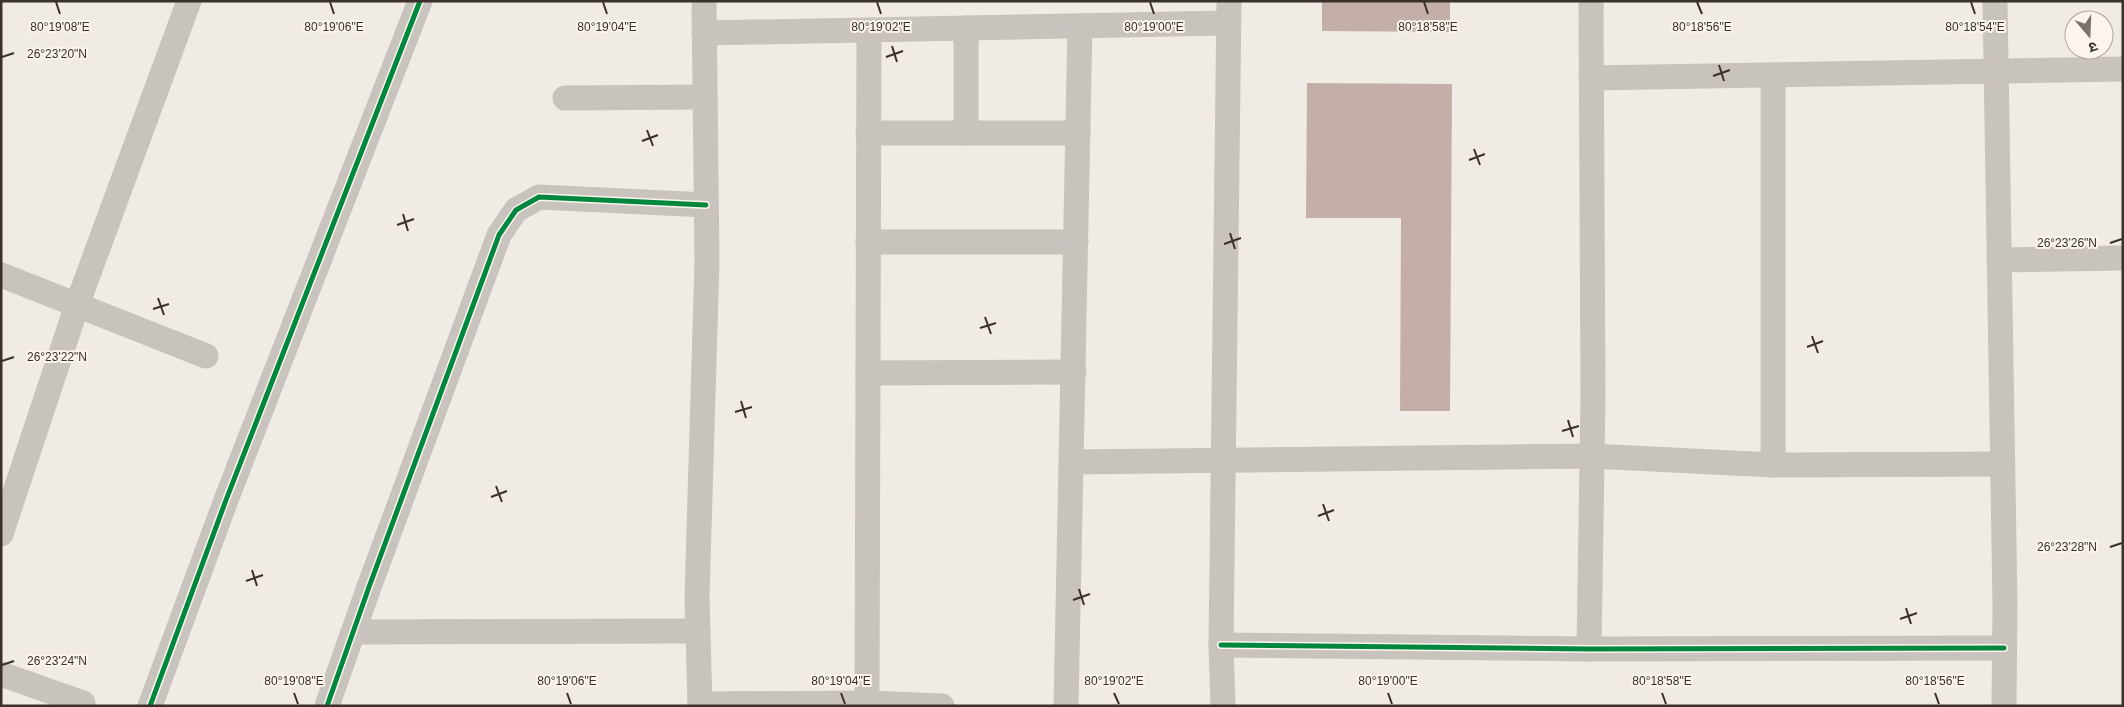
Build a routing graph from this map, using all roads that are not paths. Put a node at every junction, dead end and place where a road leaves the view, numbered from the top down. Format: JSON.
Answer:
{"nodes":[{"id":1,"x":189,"y":1,"type":"edge"},
{"id":2,"x":420,"y":1,"type":"edge"},
{"id":3,"x":704,"y":1,"type":"edge"},
{"id":4,"x":1592,"y":1,"type":"edge"},
{"id":5,"x":1995,"y":1,"type":"edge"},
{"id":6,"x":1228,"y":12,"type":"edge"},
{"id":7,"x":1080,"y":26,"type":"junction"},
{"id":8,"x":966,"y":28,"type":"junction"},
{"id":9,"x":869,"y":30,"type":"junction"},
{"id":10,"x":704,"y":33,"type":"junction"},
{"id":11,"x":2123,"y":69,"type":"edge"},
{"id":12,"x":1996,"y":72,"type":"junction"},
{"id":13,"x":1773,"y":75,"type":"junction"},
{"id":14,"x":1591,"y":78,"type":"junction"},
{"id":15,"x":704,"y":97,"type":"junction"},
{"id":16,"x":565,"y":98,"type":"dead end"},
{"id":17,"x":868,"y":133,"type":"junction"},
{"id":18,"x":966,"y":133,"type":"junction"},
{"id":19,"x":1078,"y":133,"type":"junction"},
{"id":20,"x":706,"y":206,"type":"junction"},
{"id":21,"x":868,"y":242,"type":"junction"},
{"id":22,"x":1076,"y":242,"type":"junction"},
{"id":23,"x":2123,"y":258,"type":"edge"},
{"id":24,"x":1999,"y":260,"type":"junction"},
{"id":25,"x":1,"y":275,"type":"edge"},
{"id":26,"x":76,"y":305,"type":"junction"},
{"id":27,"x":206,"y":356,"type":"dead end"},
{"id":28,"x":1074,"y":372,"type":"junction"},
{"id":29,"x":868,"y":373,"type":"junction"},
{"id":30,"x":1592,"y":456,"type":"junction"},
{"id":31,"x":1223,"y":460,"type":"junction"},
{"id":32,"x":1072,"y":462,"type":"junction"},
{"id":33,"x":2002,"y":464,"type":"junction"},
{"id":34,"x":1773,"y":465,"type":"junction"},
{"id":35,"x":1,"y":534,"type":"edge"},
{"id":36,"x":353,"y":632,"type":"junction"},
{"id":37,"x":698,"y":632,"type":"junction"},
{"id":38,"x":1221,"y":645,"type":"junction"},
{"id":39,"x":2004,"y":648,"type":"junction"},
{"id":40,"x":1589,"y":650,"type":"junction"},
{"id":41,"x":1,"y":674,"type":"edge"},
{"id":42,"x":83,"y":703,"type":"dead end"},
{"id":43,"x":867,"y":703,"type":"junction"},
{"id":44,"x":700,"y":705,"type":"edge"},
{"id":45,"x":150,"y":706,"type":"edge"},
{"id":46,"x":327,"y":706,"type":"edge"},
{"id":47,"x":942,"y":706,"type":"edge"},
{"id":48,"x":1066,"y":706,"type":"edge"},
{"id":49,"x":1222,"y":706,"type":"edge"},
{"id":50,"x":2004,"y":706,"type":"edge"}],
"edges":[{"from":1,"to":26,"type":"street"},
{"from":2,"to":45,"type":"street"},
{"from":3,"to":10,"type":"street"},
{"from":4,"to":14,"type":"street"},
{"from":5,"to":12,"type":"street"},
{"from":6,"to":7,"type":"street"},
{"from":6,"to":31,"type":"street"},
{"from":7,"to":8,"type":"street"},
{"from":7,"to":19,"type":"street"},
{"from":8,"to":9,"type":"street"},
{"from":8,"to":18,"type":"street"},
{"from":9,"to":10,"type":"street"},
{"from":9,"to":17,"type":"street"},
{"from":10,"to":15,"type":"street"},
{"from":11,"to":12,"type":"street"},
{"from":12,"to":13,"type":"street"},
{"from":12,"to":24,"type":"street"},
{"from":13,"to":14,"type":"street"},
{"from":13,"to":34,"type":"street"},
{"from":14,"to":30,"type":"street"},
{"from":15,"to":16,"type":"street"},
{"from":15,"to":20,"type":"street"},
{"from":17,"to":18,"type":"street"},
{"from":17,"to":21,"type":"street"},
{"from":18,"to":19,"type":"street"},
{"from":19,"to":22,"type":"street"},
{"from":20,"to":36,"type":"street"},
{"from":20,"to":37,"type":"street"},
{"from":21,"to":22,"type":"street"},
{"from":21,"to":29,"type":"street"},
{"from":22,"to":28,"type":"street"},
{"from":23,"to":24,"type":"street"},
{"from":24,"to":33,"type":"street"},
{"from":25,"to":26,"type":"street"},
{"from":26,"to":27,"type":"street"},
{"from":26,"to":35,"type":"street"},
{"from":28,"to":29,"type":"street"},
{"from":28,"to":32,"type":"street"},
{"from":29,"to":43,"type":"street"},
{"from":30,"to":31,"type":"street"},
{"from":30,"to":34,"type":"street"},
{"from":30,"to":40,"type":"street"},
{"from":31,"to":32,"type":"street"},
{"from":31,"to":38,"type":"street"},
{"from":32,"to":48,"type":"street"},
{"from":33,"to":34,"type":"street"},
{"from":33,"to":39,"type":"street"},
{"from":36,"to":37,"type":"street"},
{"from":36,"to":46,"type":"street"},
{"from":37,"to":44,"type":"street"},
{"from":38,"to":40,"type":"street"},
{"from":38,"to":49,"type":"street"},
{"from":39,"to":40,"type":"street"},
{"from":39,"to":50,"type":"street"},
{"from":41,"to":42,"type":"street"},
{"from":43,"to":44,"type":"street"},
{"from":43,"to":47,"type":"street"}]}
